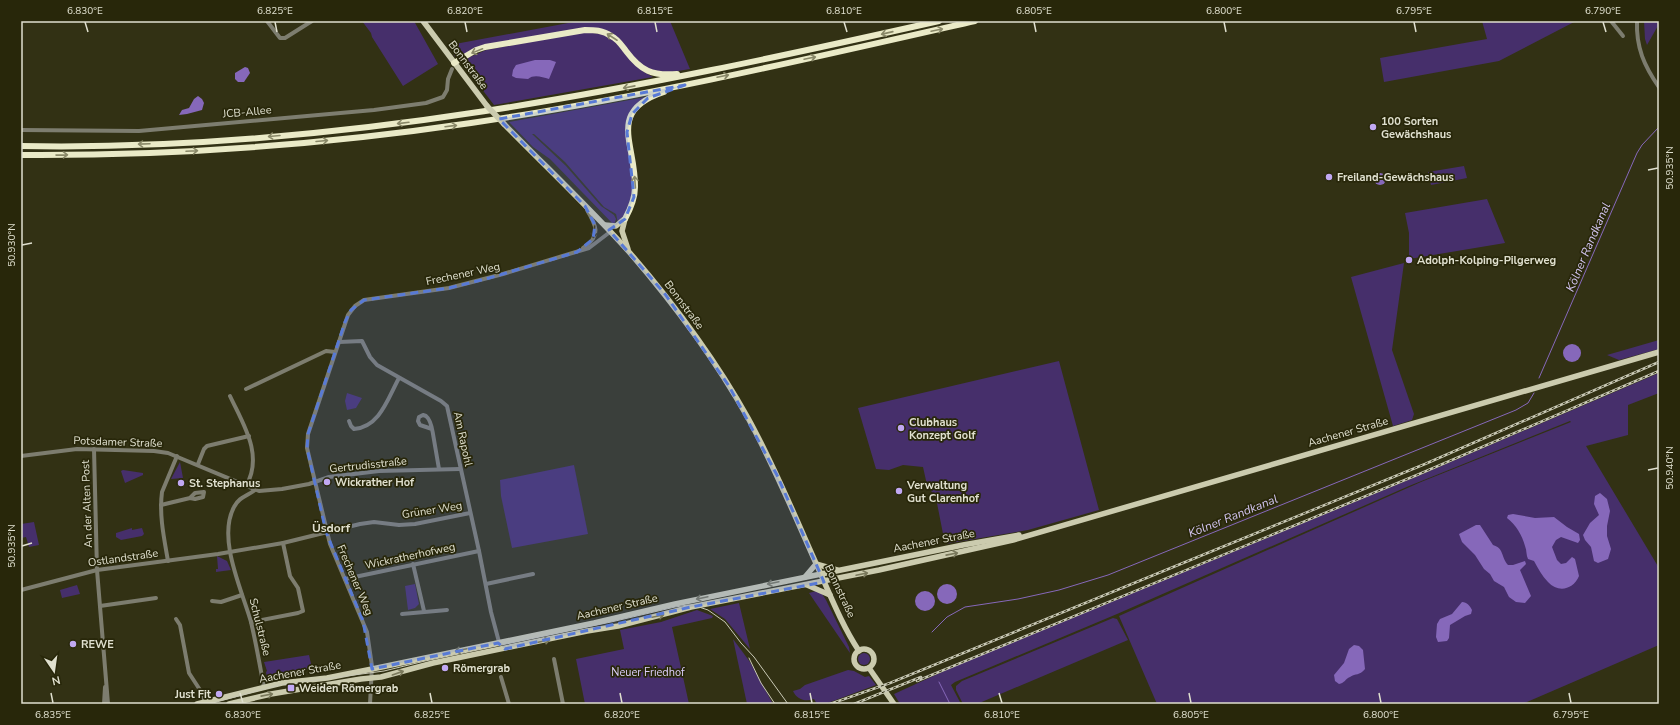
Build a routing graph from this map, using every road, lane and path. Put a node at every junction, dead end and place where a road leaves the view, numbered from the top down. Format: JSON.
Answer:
{"nodes":[{"id":1,"x":267,"y":21,"type":"edge"},
{"id":2,"x":312,"y":21,"type":"edge"},
{"id":3,"x":423,"y":21,"type":"edge"},
{"id":4,"x":939,"y":21,"type":"edge"},
{"id":5,"x":975,"y":21,"type":"edge"},
{"id":6,"x":1612,"y":21,"type":"edge"},
{"id":7,"x":1637,"y":21,"type":"edge"},
{"id":8,"x":1623,"y":36,"type":"dead end"},
{"id":9,"x":453,"y":66,"type":"junction"},
{"id":10,"x":692,"y":74,"type":"junction"},
{"id":11,"x":685,"y":85,"type":"junction"},
{"id":12,"x":1659,"y":86,"type":"edge"},
{"id":13,"x":21,"y":130,"type":"edge"},
{"id":14,"x":21,"y":146,"type":"edge"},
{"id":15,"x":21,"y":155,"type":"edge"},
{"id":16,"x":585,"y":206,"type":"junction"},
{"id":17,"x":625,"y":218,"type":"junction"},
{"id":18,"x":602,"y":224,"type":"junction"},
{"id":19,"x":610,"y":232,"type":"junction"},
{"id":20,"x":577,"y":252,"type":"junction"},
{"id":21,"x":630,"y":253,"type":"junction"},
{"id":22,"x":338,"y":342,"type":"junction"},
{"id":23,"x":335,"y":352,"type":"junction"},
{"id":24,"x":1659,"y":352,"type":"edge"},
{"id":25,"x":399,"y":378,"type":"junction"},
{"id":26,"x":246,"y":389,"type":"dead end"},
{"id":27,"x":230,"y":396,"type":"dead end"},
{"id":28,"x":349,"y":421,"type":"dead end"},
{"id":29,"x":432,"y":429,"type":"dead end"},
{"id":30,"x":248,"y":436,"type":"junction"},
{"id":31,"x":94,"y":449,"type":"junction"},
{"id":32,"x":21,"y":456,"type":"edge"},
{"id":33,"x":177,"y":456,"type":"junction"},
{"id":34,"x":198,"y":464,"type":"junction"},
{"id":35,"x":439,"y":469,"type":"junction"},
{"id":36,"x":460,"y":469,"type":"junction"},
{"id":37,"x":314,"y":481,"type":"junction"},
{"id":38,"x":246,"y":486,"type":"junction"},
{"id":39,"x":255,"y":490,"type":"junction"},
{"id":40,"x":190,"y":498,"type":"dead end"},
{"id":41,"x":161,"y":505,"type":"junction"},
{"id":42,"x":470,"y":513,"type":"junction"},
{"id":43,"x":1041,"y":531,"type":"junction"},
{"id":44,"x":326,"y":532,"type":"junction"},
{"id":45,"x":283,"y":543,"type":"junction"},
{"id":46,"x":479,"y":551,"type":"junction"},
{"id":47,"x":229,"y":552,"type":"junction"},
{"id":48,"x":168,"y":561,"type":"junction"},
{"id":49,"x":414,"y":564,"type":"junction"},
{"id":50,"x":816,"y":564,"type":"junction"},
{"id":51,"x":97,"y":570,"type":"junction"},
{"id":52,"x":838,"y":570,"type":"junction"},
{"id":53,"x":533,"y":574,"type":"dead end"},
{"id":54,"x":821,"y":574,"type":"junction"},
{"id":55,"x":805,"y":577,"type":"junction"},
{"id":56,"x":345,"y":578,"type":"junction"},
{"id":57,"x":824,"y":582,"type":"junction"},
{"id":58,"x":486,"y":584,"type":"junction"},
{"id":59,"x":807,"y":585,"type":"junction"},
{"id":60,"x":21,"y":590,"type":"edge"},
{"id":61,"x":242,"y":595,"type":"junction"},
{"id":62,"x":830,"y":595,"type":"junction"},
{"id":63,"x":156,"y":598,"type":"dead end"},
{"id":64,"x":212,"y":601,"type":"dead end"},
{"id":65,"x":100,"y":606,"type":"junction"},
{"id":66,"x":447,"y":610,"type":"dead end"},
{"id":67,"x":424,"y":611,"type":"junction"},
{"id":68,"x":402,"y":614,"type":"dead end"},
{"id":69,"x":176,"y":619,"type":"dead end"},
{"id":70,"x":607,"y":619,"type":"junction"},
{"id":71,"x":251,"y":622,"type":"junction"},
{"id":72,"x":600,"y":630,"type":"junction"},
{"id":73,"x":499,"y":642,"type":"junction"},
{"id":74,"x":505,"y":649,"type":"junction"},
{"id":75,"x":492,"y":651,"type":"junction"},
{"id":76,"x":859,"y":651,"type":"junction"},
{"id":77,"x":554,"y":659,"type":"dead end"},
{"id":78,"x":869,"y":668,"type":"junction"},
{"id":79,"x":372,"y":669,"type":"junction"},
{"id":80,"x":106,"y":676,"type":"junction"},
{"id":81,"x":501,"y":677,"type":"dead end"},
{"id":82,"x":372,"y":678,"type":"junction"},
{"id":83,"x":264,"y":688,"type":"junction"},
{"id":84,"x":108,"y":695,"type":"junction"},
{"id":85,"x":205,"y":702,"type":"junction"},
{"id":86,"x":104,"y":704,"type":"edge"},
{"id":87,"x":108,"y":704,"type":"edge"},
{"id":88,"x":113,"y":704,"type":"edge"},
{"id":89,"x":197,"y":704,"type":"edge"},
{"id":90,"x":229,"y":704,"type":"edge"},
{"id":91,"x":370,"y":704,"type":"edge"},
{"id":92,"x":509,"y":704,"type":"edge"},
{"id":93,"x":563,"y":704,"type":"edge"},
{"id":94,"x":894,"y":704,"type":"edge"}],
"edges":[{"from":1,"to":2,"type":"street"},
{"from":3,"to":9,"type":"main road","name":"Bonnstraße"},
{"from":4,"to":10,"type":"highway","one_way":true},
{"from":11,"to":5,"type":"highway","one_way":true},
{"from":6,"to":8,"type":"street"},
{"from":7,"to":12,"type":"street"},
{"from":10,"to":9,"type":"highway","one_way":true},
{"from":9,"to":13,"type":"street","name":"JCB-Allee"},
{"from":9,"to":16,"type":"main road","name":"Bonnstraße","bridge":true},
{"from":10,"to":14,"type":"highway","one_way":true},
{"from":15,"to":11,"type":"highway","one_way":true},
{"from":17,"to":11,"type":"highway","one_way":true},
{"from":16,"to":18,"type":"main road","name":"Bonnstraße"},
{"from":16,"to":20,"type":"street","name":"Frechener Weg","one_way":true},
{"from":17,"to":18,"type":"main road"},
{"from":17,"to":21,"type":"main road"},
{"from":18,"to":19,"type":"main road","name":"Bonnstraße"},
{"from":19,"to":20,"type":"street","name":"Frechener Weg"},
{"from":19,"to":21,"type":"main road","name":"Bonnstraße"},
{"from":20,"to":22,"type":"street","name":"Frechener Weg"},
{"from":21,"to":50,"type":"main road","name":"Bonnstraße"},
{"from":22,"to":23,"type":"street","name":"Frechener Weg"},
{"from":22,"to":25,"type":"street","name":"Am Rapohl"},
{"from":23,"to":26,"type":"street"},
{"from":23,"to":37,"type":"street","name":"Frechener Weg"},
{"from":24,"to":43,"type":"main road","name":"Aachener Straße"},
{"from":25,"to":28,"type":"street"},
{"from":25,"to":36,"type":"street","name":"Am Rapohl"},
{"from":27,"to":30,"type":"street"},
{"from":29,"to":35,"type":"street"},
{"from":30,"to":34,"type":"street"},
{"from":30,"to":38,"type":"street"},
{"from":31,"to":32,"type":"street","name":"Potsdamer Straße"},
{"from":31,"to":33,"type":"street","name":"Potsdamer Straße"},
{"from":31,"to":51,"type":"street","name":"An der Alten Post"},
{"from":33,"to":34,"type":"street","name":"Potsdamer Straße"},
{"from":33,"to":41,"type":"street"},
{"from":34,"to":38,"type":"street","name":"Potsdamer Straße"},
{"from":35,"to":36,"type":"street","name":"Gertrudisstraße"},
{"from":35,"to":37,"type":"street","name":"Gertrudisstraße"},
{"from":36,"to":42,"type":"street","name":"Am Rapohl"},
{"from":37,"to":39,"type":"street","name":"Gertrudisstraße"},
{"from":37,"to":44,"type":"street","name":"Frechener Weg"},
{"from":38,"to":39,"type":"street","name":"Potsdamer Straße"},
{"from":39,"to":47,"type":"street","name":"Schulstraße"},
{"from":40,"to":41,"type":"street"},
{"from":41,"to":48,"type":"street"},
{"from":42,"to":44,"type":"street","name":"Grüner Weg"},
{"from":42,"to":46,"type":"street","name":"Am Rapohl"},
{"from":43,"to":52,"type":"main road","name":"Aachener Straße"},
{"from":57,"to":43,"type":"main road","name":"Aachener Straße","one_way":true},
{"from":44,"to":45,"type":"street","name":"Grüner Weg"},
{"from":44,"to":56,"type":"street","name":"Frechener Weg"},
{"from":45,"to":47,"type":"street","name":"Ostlandstraße"},
{"from":45,"to":71,"type":"street"},
{"from":46,"to":49,"type":"street","name":"Wickratherhofweg"},
{"from":46,"to":58,"type":"street","name":"Am Rapohl"},
{"from":47,"to":48,"type":"street","name":"Ostlandstraße"},
{"from":47,"to":61,"type":"street","name":"Schulstraße"},
{"from":48,"to":51,"type":"street","name":"Ostlandstraße"},
{"from":49,"to":56,"type":"street","name":"Wickratherhofweg"},
{"from":49,"to":67,"type":"street"},
{"from":50,"to":52,"type":"main road"},
{"from":50,"to":54,"type":"main road","name":"Bonnstraße"},
{"from":50,"to":55,"type":"main road"},
{"from":51,"to":60,"type":"street","name":"Ostlandstraße"},
{"from":51,"to":65,"type":"street","name":"An der Alten Post"},
{"from":52,"to":54,"type":"main road","name":"Aachener Straße"},
{"from":53,"to":58,"type":"street"},
{"from":54,"to":55,"type":"main road","name":"Aachener Straße"},
{"from":54,"to":57,"type":"main road","name":"Bonnstraße"},
{"from":55,"to":70,"type":"main road","name":"Aachener Straße","one_way":true},
{"from":56,"to":79,"type":"street","name":"Frechener Weg"},
{"from":57,"to":59,"type":"main road","name":"Aachener Straße"},
{"from":57,"to":62,"type":"main road","name":"Bonnstraße"},
{"from":58,"to":73,"type":"street","name":"Am Rapohl"},
{"from":59,"to":62,"type":"main road"},
{"from":72,"to":59,"type":"main road","name":"Aachener Straße","one_way":true},
{"from":61,"to":64,"type":"street","name":"Schulstraße"},
{"from":61,"to":71,"type":"street","name":"Schulstraße"},
{"from":62,"to":76,"type":"main road","name":"Bonnstraße"},
{"from":63,"to":65,"type":"street"},
{"from":65,"to":80,"type":"street","name":"An der Alten Post"},
{"from":66,"to":67,"type":"street"},
{"from":67,"to":68,"type":"street"},
{"from":69,"to":85,"type":"street"},
{"from":70,"to":72,"type":"main road"},
{"from":70,"to":73,"type":"main road","name":"Aachener Straße"},
{"from":71,"to":83,"type":"street","name":"Schulstraße"},
{"from":74,"to":72,"type":"main road","name":"Aachener Straße","one_way":true},
{"from":73,"to":74,"type":"main road"},
{"from":73,"to":75,"type":"main road"},
{"from":73,"to":79,"type":"main road","name":"Aachener Straße","one_way":true},
{"from":74,"to":75,"type":"main road","name":"Aachener Straße"},
{"from":82,"to":75,"type":"main road","name":"Aachener Straße","one_way":true},
{"from":76,"to":78,"type":"main road"},
{"from":76,"to":78,"type":"main road"},
{"from":77,"to":93,"type":"street"},
{"from":78,"to":94,"type":"main road"},
{"from":79,"to":82,"type":"street","name":"Frechener Weg"},
{"from":79,"to":83,"type":"main road","name":"Aachener Straße"},
{"from":80,"to":84,"type":"street","name":"An der Alten Post"},
{"from":80,"to":86,"type":"street","name":"An der Alten Post"},
{"from":81,"to":92,"type":"street"},
{"from":90,"to":82,"type":"main road","name":"Aachener Straße","one_way":true},
{"from":82,"to":91,"type":"street","name":"Frechener Weg"},
{"from":83,"to":85,"type":"main road","name":"Aachener Straße"},
{"from":84,"to":87,"type":"street","name":"An der Alten Post"},
{"from":84,"to":88,"type":"street","name":"An der Alten Post"},
{"from":85,"to":89,"type":"main road","name":"Aachener Straße"}]}
